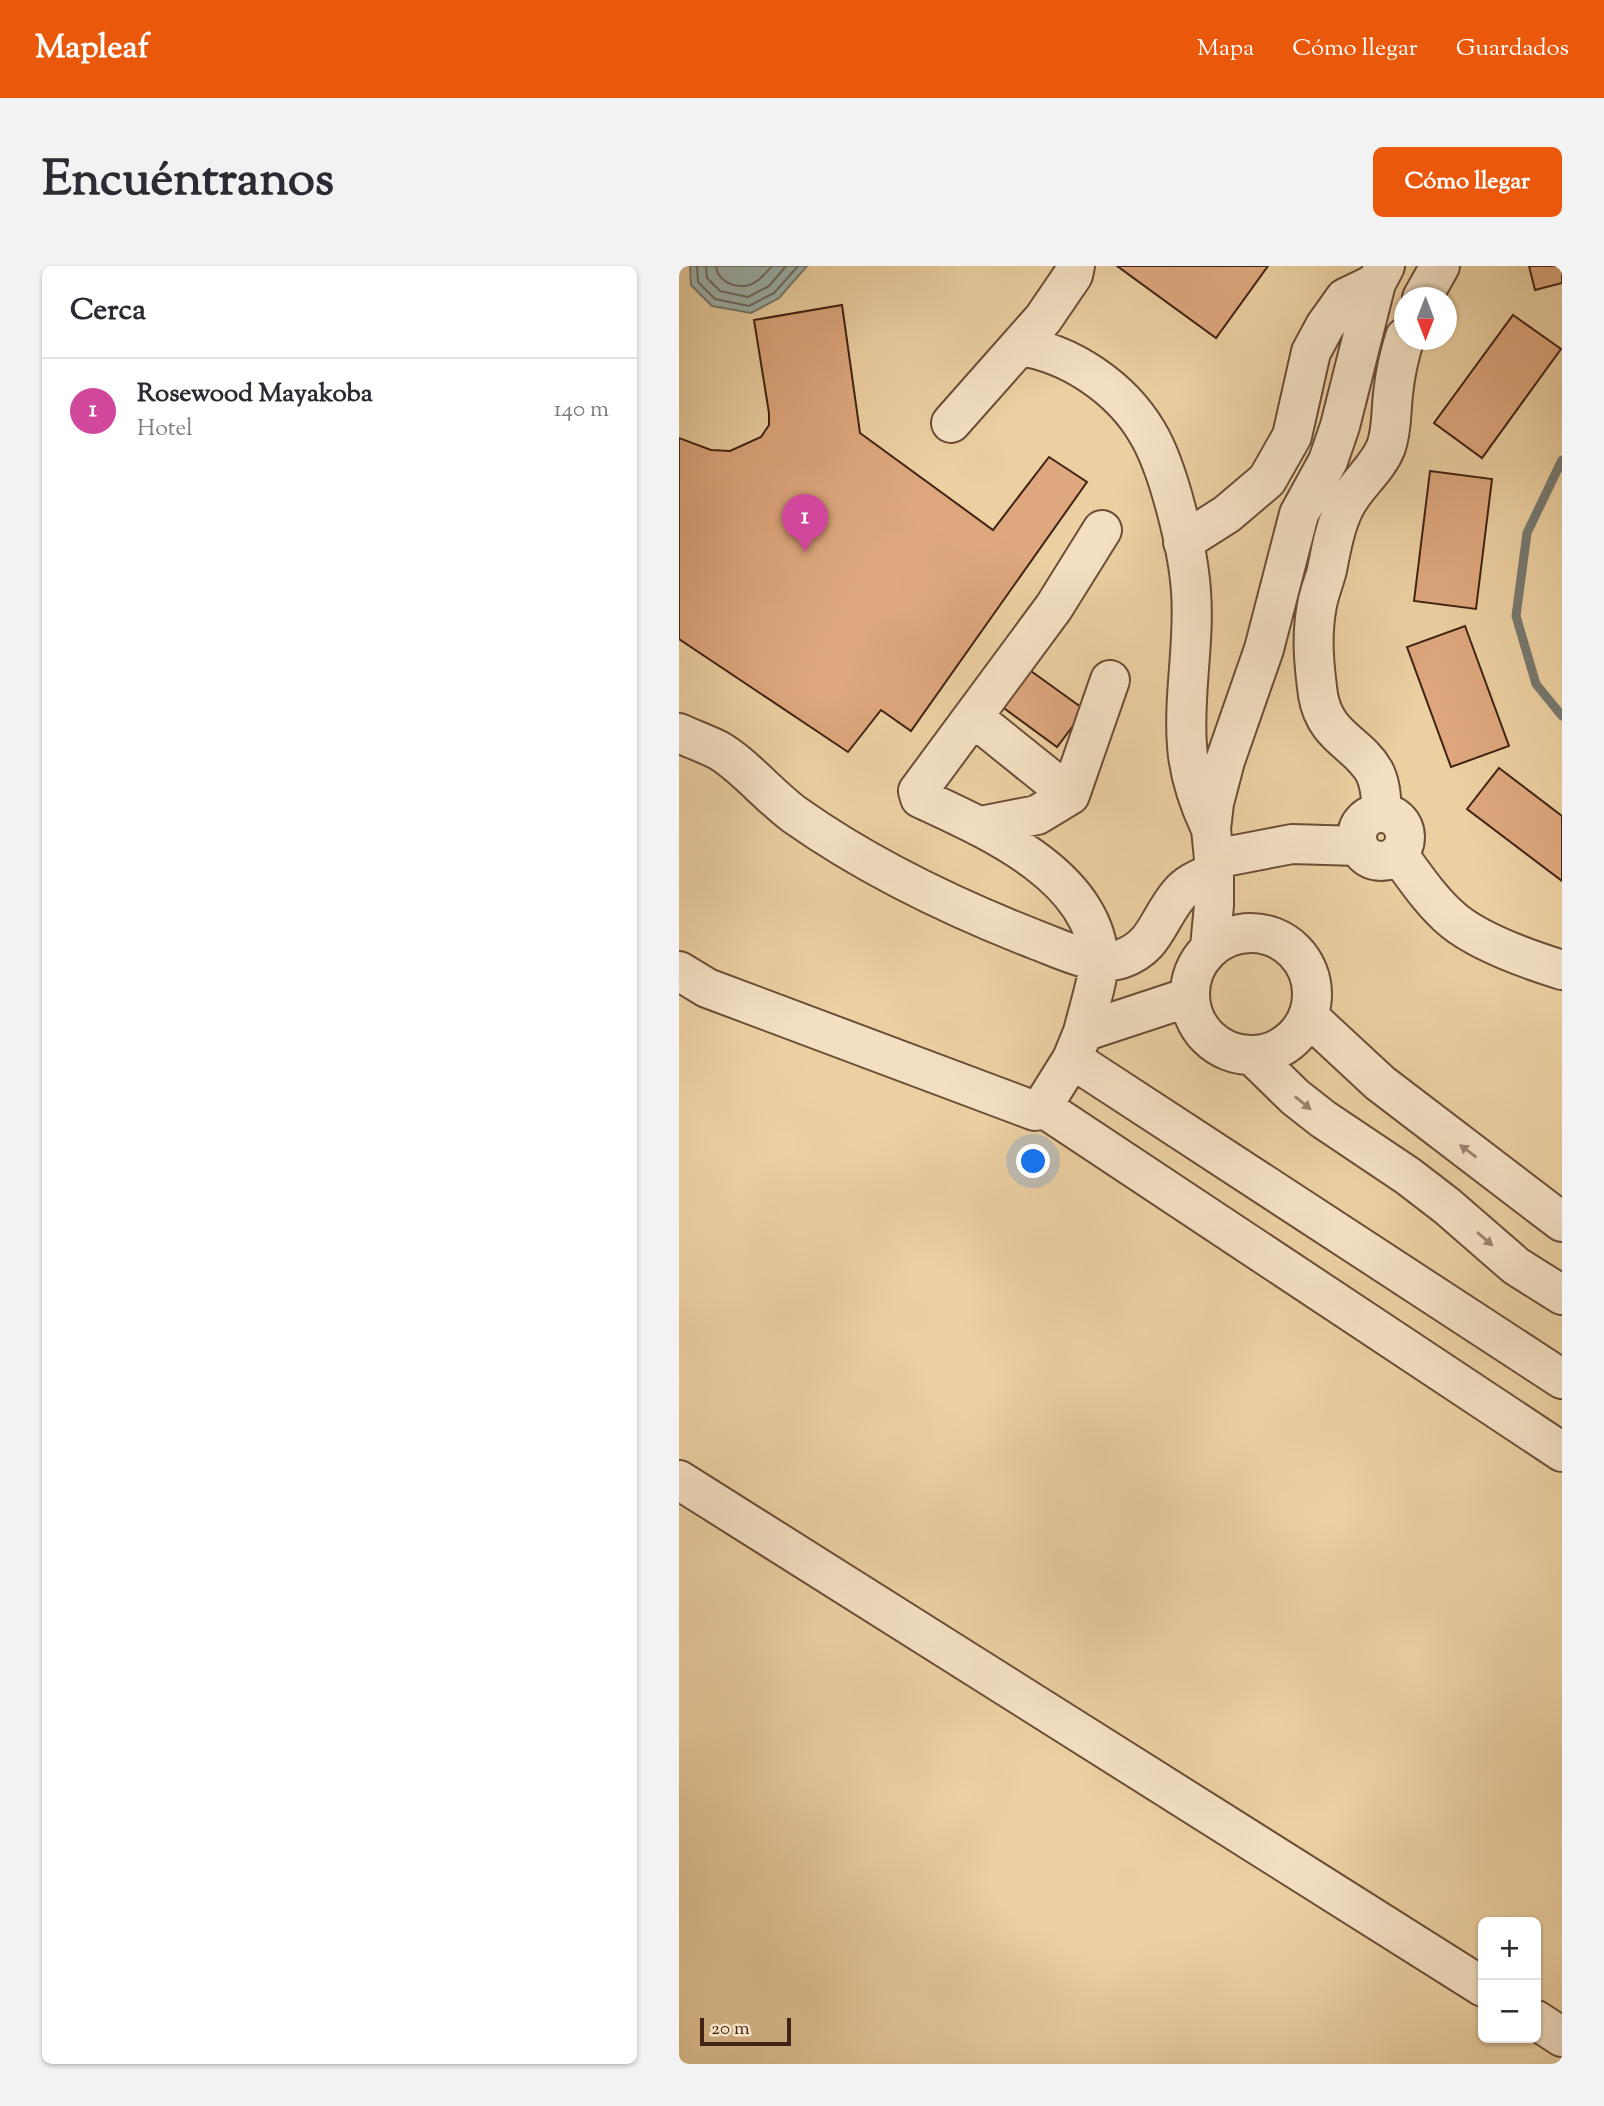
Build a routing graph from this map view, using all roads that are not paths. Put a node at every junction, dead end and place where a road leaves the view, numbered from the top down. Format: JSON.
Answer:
{"nodes":[{"id":1,"x":1075,"y":266,"type":"edge"},
{"id":2,"x":1440,"y":266,"type":"edge"},
{"id":3,"x":1381,"y":274,"type":"edge"},
{"id":4,"x":1428,"y":287,"type":"edge"},
{"id":5,"x":1019,"y":346,"type":"junction"},
{"id":6,"x":1401,"y":350,"type":"edge"},
{"id":7,"x":951,"y":423,"type":"dead end"},
{"id":8,"x":1101,"y":530,"type":"dead end"},
{"id":9,"x":1183,"y":542,"type":"junction"},
{"id":10,"x":1109,"y":680,"type":"dead end"},
{"id":11,"x":973,"y":717,"type":"junction"},
{"id":12,"x":679,"y":733,"type":"edge"},
{"id":13,"x":1070,"y":795,"type":"junction"},
{"id":14,"x":1382,"y":812,"type":"junction"},
{"id":15,"x":981,"y":826,"type":"junction"},
{"id":16,"x":1358,"y":846,"type":"junction"},
{"id":17,"x":1213,"y":853,"type":"junction"},
{"id":18,"x":1398,"y":854,"type":"junction"},
{"id":19,"x":1210,"y":947,"type":"junction"},
{"id":20,"x":1099,"y":961,"type":"junction"},
{"id":21,"x":1562,"y":970,"type":"edge"},
{"id":22,"x":679,"y":971,"type":"edge"},
{"id":23,"x":1189,"y":997,"type":"junction"},
{"id":24,"x":1308,"y":1017,"type":"junction"},
{"id":25,"x":1077,"y":1046,"type":"junction"},
{"id":26,"x":1253,"y":1056,"type":"junction"},
{"id":27,"x":1042,"y":1107,"type":"junction"},
{"id":28,"x":1562,"y":1222,"type":"edge"},
{"id":29,"x":1562,"y":1295,"type":"edge"},
{"id":30,"x":1562,"y":1379,"type":"edge"},
{"id":31,"x":1562,"y":1452,"type":"edge"},
{"id":32,"x":679,"y":1480,"type":"edge"},
{"id":33,"x":1478,"y":1984,"type":"edge"},
{"id":34,"x":1541,"y":2023,"type":"edge"},
{"id":35,"x":1562,"y":2037,"type":"edge"}],
"edges":[{"from":1,"to":5,"type":"lane"},
{"from":2,"to":4,"type":"lane"},
{"from":3,"to":9,"type":"lane"},
{"from":3,"to":17,"type":"lane"},
{"from":5,"to":7,"type":"lane"},
{"from":5,"to":9,"type":"lane"},
{"from":6,"to":14,"type":"lane"},
{"from":8,"to":11,"type":"lane"},
{"from":9,"to":17,"type":"lane"},
{"from":10,"to":13,"type":"lane"},
{"from":11,"to":13,"type":"lane"},
{"from":11,"to":15,"type":"lane"},
{"from":12,"to":20,"type":"lane"},
{"from":13,"to":15,"type":"lane"},
{"from":14,"to":16,"type":"lane"},
{"from":14,"to":18,"type":"lane"},
{"from":15,"to":20,"type":"lane"},
{"from":16,"to":17,"type":"lane"},
{"from":16,"to":18,"type":"lane"},
{"from":17,"to":19,"type":"lane"},
{"from":17,"to":20,"type":"lane"},
{"from":18,"to":21,"type":"lane"},
{"from":19,"to":23,"type":"lane"},
{"from":19,"to":24,"type":"lane"},
{"from":20,"to":25,"type":"lane"},
{"from":22,"to":27,"type":"lane"},
{"from":23,"to":25,"type":"lane"},
{"from":23,"to":26,"type":"lane"},
{"from":24,"to":26,"type":"lane"},
{"from":28,"to":24,"type":"lane","one_way":true},
{"from":25,"to":27,"type":"lane"},
{"from":25,"to":30,"type":"lane"},
{"from":26,"to":29,"type":"lane","one_way":true},
{"from":27,"to":31,"type":"lane"},
{"from":32,"to":33,"type":"lane"},
{"from":34,"to":35,"type":"lane"}]}
